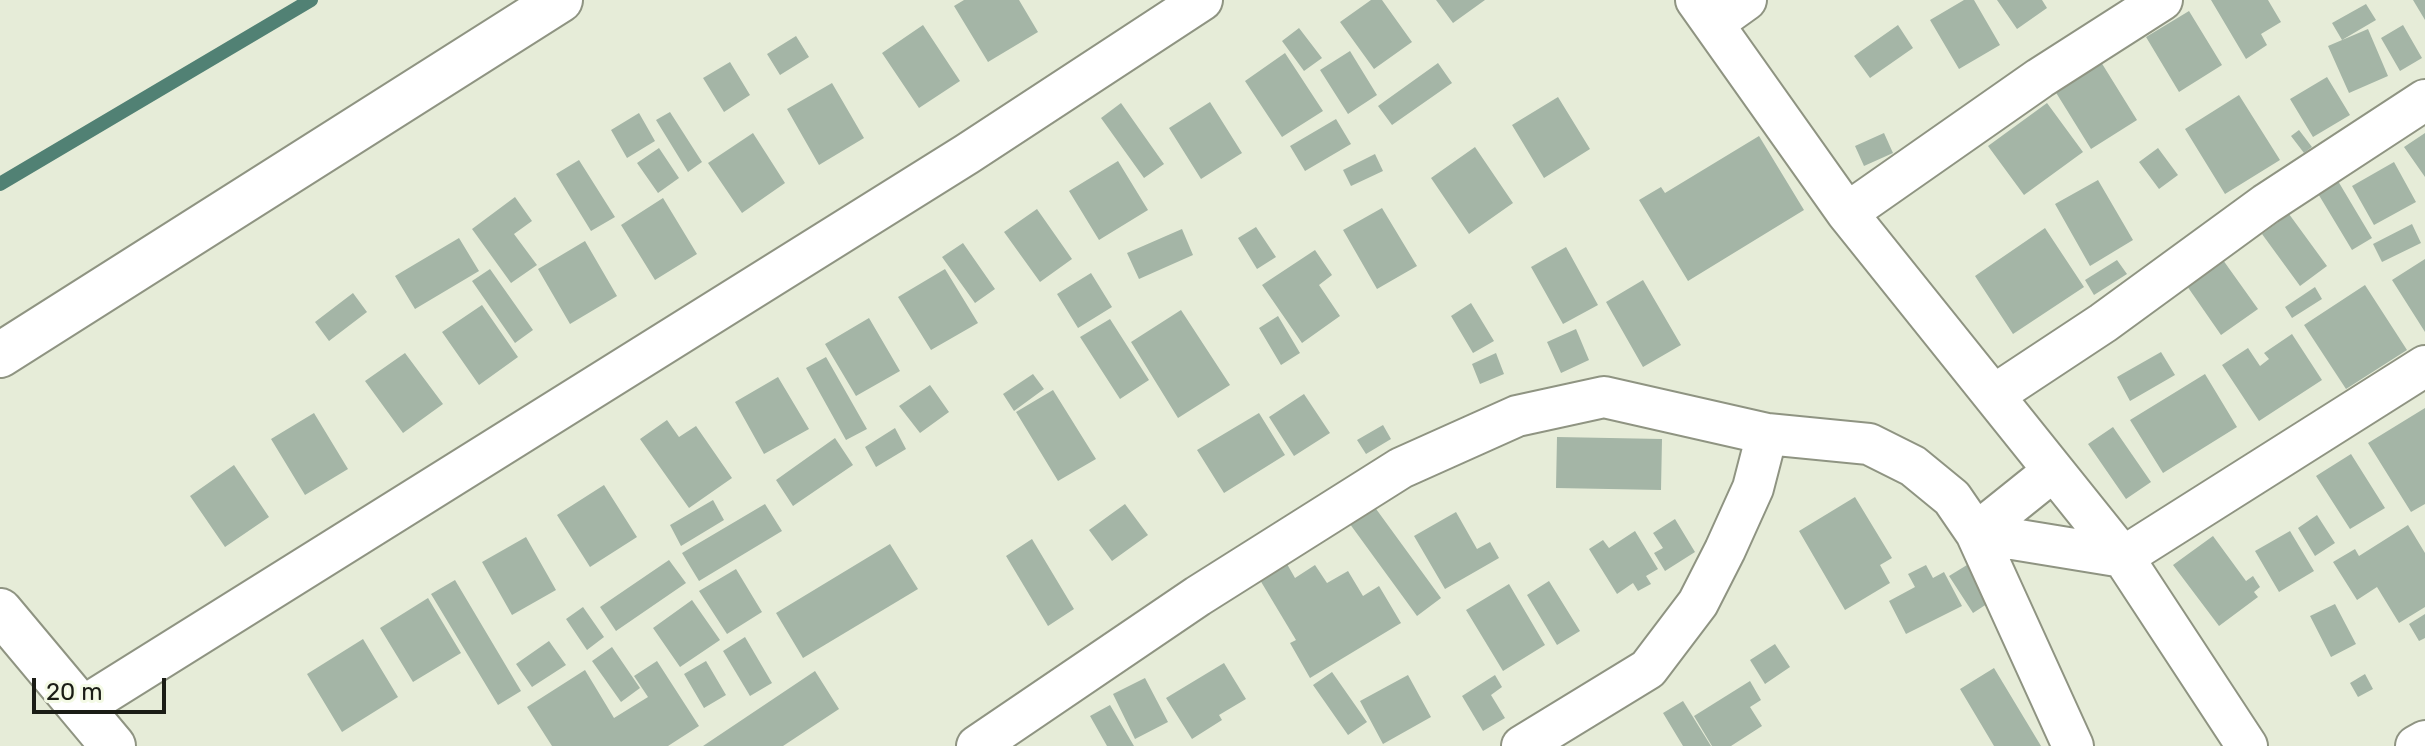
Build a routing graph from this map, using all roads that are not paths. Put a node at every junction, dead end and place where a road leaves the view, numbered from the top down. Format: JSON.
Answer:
{"nodes":[{"id":1,"x":560,"y":0,"type":"edge"},
{"id":2,"x":1202,"y":0,"type":"edge"},
{"id":3,"x":1746,"y":0,"type":"edge"},
{"id":4,"x":2162,"y":0,"type":"edge"},
{"id":5,"x":1705,"y":12,"type":"edge"},
{"id":6,"x":2425,"y":100,"type":"edge"},
{"id":7,"x":1847,"y":213,"type":"junction"},
{"id":8,"x":0,"y":355,"type":"edge"},
{"id":9,"x":2425,"y":366,"type":"edge"},
{"id":10,"x":1994,"y":395,"type":"junction"},
{"id":11,"x":1767,"y":434,"type":"junction"},
{"id":12,"x":2052,"y":472,"type":"junction"},
{"id":13,"x":1976,"y":533,"type":"junction"},
{"id":14,"x":2123,"y":557,"type":"junction"},
{"id":15,"x":0,"y":611,"type":"edge"},
{"id":16,"x":81,"y":708,"type":"junction"},
{"id":17,"x":2425,"y":741,"type":"edge"},
{"id":18,"x":113,"y":746,"type":"edge"},
{"id":19,"x":977,"y":746,"type":"edge"},
{"id":20,"x":1522,"y":746,"type":"edge"},
{"id":21,"x":2073,"y":746,"type":"edge"},
{"id":22,"x":2247,"y":746,"type":"edge"},
{"id":23,"x":2416,"y":746,"type":"edge"}],
"edges":[{"from":1,"to":8,"type":"street"},
{"from":2,"to":16,"type":"street"},
{"from":3,"to":5,"type":"street"},
{"from":4,"to":7,"type":"street"},
{"from":5,"to":7,"type":"street"},
{"from":6,"to":10,"type":"street"},
{"from":7,"to":10,"type":"street"},
{"from":9,"to":14,"type":"street"},
{"from":10,"to":12,"type":"street"},
{"from":11,"to":13,"type":"street"},
{"from":11,"to":19,"type":"street"},
{"from":11,"to":20,"type":"street"},
{"from":12,"to":13,"type":"street"},
{"from":12,"to":14,"type":"street"},
{"from":13,"to":14,"type":"street"},
{"from":13,"to":21,"type":"street"},
{"from":14,"to":22,"type":"street"},
{"from":15,"to":16,"type":"street"},
{"from":16,"to":18,"type":"street"},
{"from":17,"to":23,"type":"street"}]}
